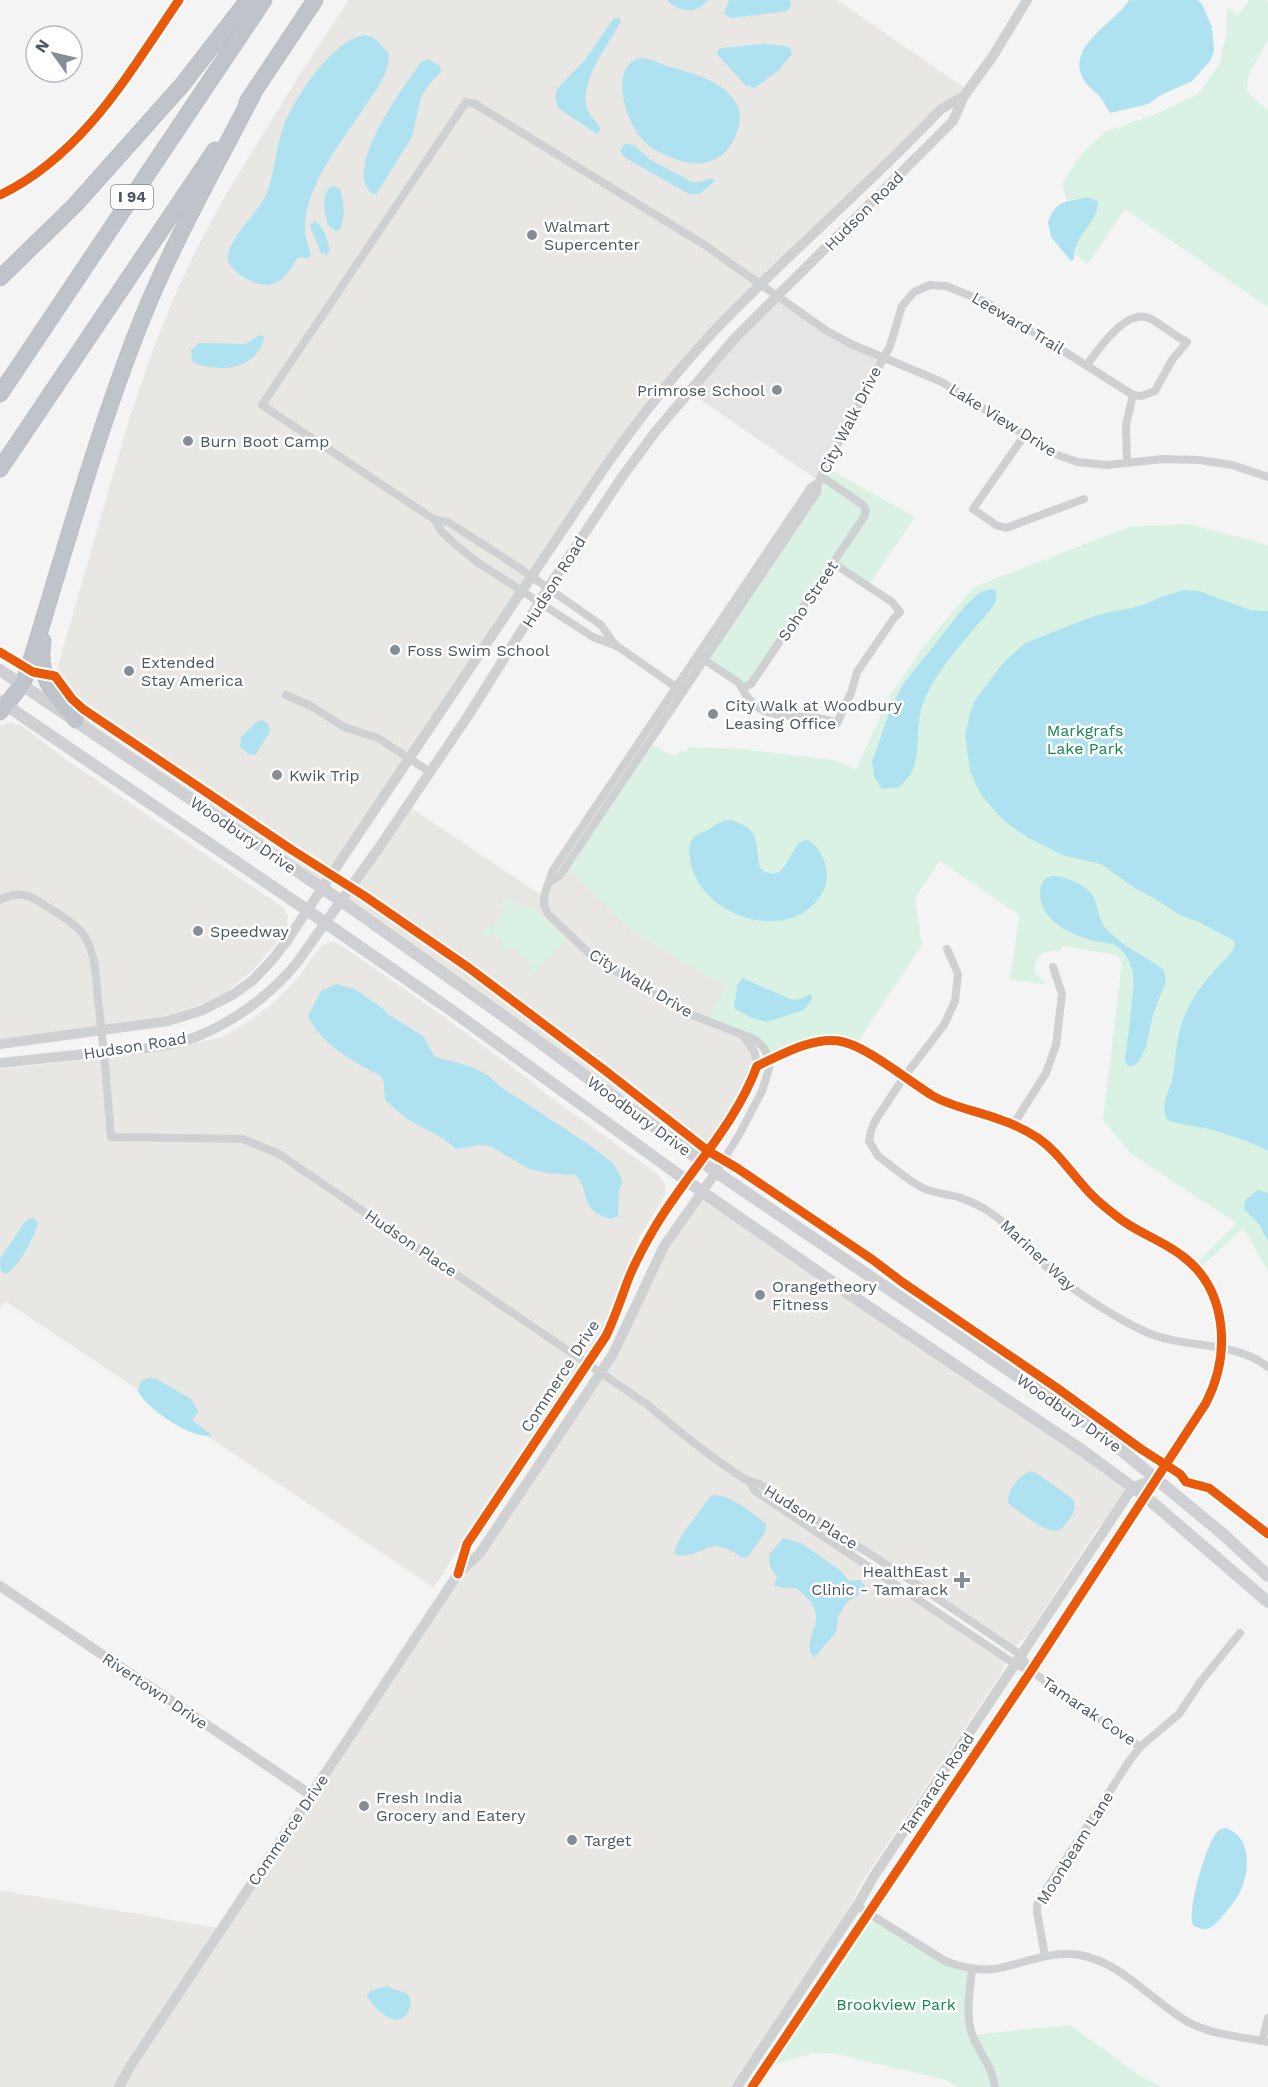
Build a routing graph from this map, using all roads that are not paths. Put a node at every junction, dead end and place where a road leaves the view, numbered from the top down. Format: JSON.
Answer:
{"nodes":[{"id":1,"x":179,"y":0,"type":"edge"},
{"id":2,"x":248,"y":0,"type":"edge"},
{"id":3,"x":264,"y":0,"type":"edge"},
{"id":4,"x":315,"y":0,"type":"edge"},
{"id":5,"x":1027,"y":0,"type":"edge"},
{"id":6,"x":252,"y":94,"type":"junction"},
{"id":7,"x":964,"y":96,"type":"junction"},
{"id":8,"x":0,"y":195,"type":"edge"},
{"id":9,"x":0,"y":278,"type":"edge"},
{"id":10,"x":761,"y":285,"type":"junction"},
{"id":11,"x":777,"y":296,"type":"junction"},
{"id":12,"x":883,"y":357,"type":"junction"},
{"id":13,"x":1087,"y":365,"type":"junction"},
{"id":14,"x":0,"y":394,"type":"edge"},
{"id":15,"x":1133,"y":395,"type":"junction"},
{"id":16,"x":1024,"y":436,"type":"junction"},
{"id":17,"x":1127,"y":463,"type":"junction"},
{"id":18,"x":0,"y":469,"type":"edge"},
{"id":19,"x":1268,"y":477,"type":"edge"},
{"id":20,"x":819,"y":480,"type":"junction"},
{"id":21,"x":1084,"y":499,"type":"dead end"},
{"id":22,"x":435,"y":520,"type":"junction"},
{"id":23,"x":833,"y":563,"type":"junction"},
{"id":24,"x":531,"y":577,"type":"junction"},
{"id":25,"x":56,"y":578,"type":"junction"},
{"id":26,"x":548,"y":589,"type":"junction"},
{"id":27,"x":522,"y":591,"type":"junction"},
{"id":28,"x":540,"y":602,"type":"junction"},
{"id":29,"x":617,"y":646,"type":"junction"},
{"id":30,"x":701,"y":658,"type":"junction"},
{"id":31,"x":0,"y":670,"type":"edge"},
{"id":32,"x":22,"y":685,"type":"junction"},
{"id":33,"x":742,"y":688,"type":"junction"},
{"id":34,"x":680,"y":689,"type":"junction"},
{"id":35,"x":286,"y":695,"type":"dead end"},
{"id":36,"x":2,"y":706,"type":"edge"},
{"id":37,"x":76,"y":720,"type":"junction"},
{"id":38,"x":410,"y":758,"type":"junction"},
{"id":39,"x":430,"y":772,"type":"junction"},
{"id":40,"x":322,"y":888,"type":"junction"},
{"id":41,"x":0,"y":900,"type":"edge"},
{"id":42,"x":341,"y":901,"type":"junction"},
{"id":43,"x":308,"y":910,"type":"junction"},
{"id":44,"x":326,"y":923,"type":"junction"},
{"id":45,"x":947,"y":949,"type":"dead end"},
{"id":46,"x":1053,"y":967,"type":"dead end"},
{"id":47,"x":102,"y":1031,"type":"junction"},
{"id":48,"x":743,"y":1036,"type":"junction"},
{"id":49,"x":0,"y":1044,"type":"edge"},
{"id":50,"x":104,"y":1052,"type":"junction"},
{"id":51,"x":770,"y":1060,"type":"junction"},
{"id":52,"x":0,"y":1063,"type":"edge"},
{"id":53,"x":757,"y":1066,"type":"junction"},
{"id":54,"x":904,"y":1077,"type":"junction"},
{"id":55,"x":1013,"y":1125,"type":"junction"},
{"id":56,"x":701,"y":1161,"type":"junction"},
{"id":57,"x":716,"y":1172,"type":"junction"},
{"id":58,"x":687,"y":1180,"type":"junction"},
{"id":59,"x":701,"y":1191,"type":"junction"},
{"id":60,"x":1221,"y":1349,"type":"junction"},
{"id":61,"x":587,"y":1365,"type":"junction"},
{"id":62,"x":1268,"y":1367,"type":"edge"},
{"id":63,"x":601,"y":1373,"type":"junction"},
{"id":64,"x":1156,"y":1479,"type":"junction"},
{"id":65,"x":1133,"y":1487,"type":"junction"},
{"id":66,"x":1146,"y":1497,"type":"junction"},
{"id":67,"x":458,"y":1574,"type":"junction"},
{"id":68,"x":1268,"y":1576,"type":"edge"},
{"id":69,"x":0,"y":1586,"type":"edge"},
{"id":70,"x":1268,"y":1602,"type":"edge"},
{"id":71,"x":1240,"y":1633,"type":"dead end"},
{"id":72,"x":1018,"y":1659,"type":"junction"},
{"id":73,"x":1031,"y":1671,"type":"junction"},
{"id":74,"x":1140,"y":1747,"type":"junction"},
{"id":75,"x":311,"y":1795,"type":"junction"},
{"id":76,"x":856,"y":1906,"type":"junction"},
{"id":77,"x":869,"y":1913,"type":"junction"},
{"id":78,"x":1045,"y":1956,"type":"junction"},
{"id":79,"x":972,"y":1969,"type":"junction"},
{"id":80,"x":1268,"y":2018,"type":"edge"},
{"id":81,"x":1265,"y":2041,"type":"edge"},
{"id":82,"x":119,"y":2087,"type":"edge"},
{"id":83,"x":737,"y":2087,"type":"edge"},
{"id":84,"x":752,"y":2087,"type":"edge"},
{"id":85,"x":994,"y":2087,"type":"edge"}],
"edges":[{"from":1,"to":8,"type":"street"},
{"from":2,"to":9,"type":"highway"},
{"from":3,"to":14,"type":"highway","number":"I 94"},
{"from":4,"to":6,"type":"highway","number":"I 94"},
{"from":5,"to":7,"type":"street","name":"Hudson Road"},
{"from":6,"to":18,"type":"highway","number":"I 94"},
{"from":6,"to":25,"type":"highway"},
{"from":7,"to":10,"type":"street","name":"Hudson Road"},
{"from":7,"to":11,"type":"street","name":"Hudson Road"},
{"from":10,"to":11,"type":"street","name":"Lake View Drive"},
{"from":10,"to":22,"type":"street","name":"Lake View Drive"},
{"from":10,"to":24,"type":"street","name":"Hudson Road"},
{"from":11,"to":12,"type":"street","name":"Lake View Drive"},
{"from":11,"to":26,"type":"street","name":"Hudson Road"},
{"from":12,"to":13,"type":"street","name":"Leeward Trail"},
{"from":12,"to":16,"type":"street","name":"Lake View Drive"},
{"from":12,"to":20,"type":"street","name":"City Walk Drive"},
{"from":13,"to":15,"type":"street","name":"Leeward Trail"},
{"from":13,"to":15,"type":"street"},
{"from":15,"to":17,"type":"street"},
{"from":16,"to":17,"type":"street","name":"Lake View Drive"},
{"from":16,"to":21,"type":"street"},
{"from":17,"to":19,"type":"street","name":"Lake View Drive"},
{"from":20,"to":23,"type":"street","name":"Soho Street"},
{"from":20,"to":30,"type":"street","name":"City Walk Drive"},
{"from":22,"to":24,"type":"street"},
{"from":22,"to":27,"type":"street"},
{"from":23,"to":33,"type":"street","name":"Soho Street"},
{"from":23,"to":33,"type":"street"},
{"from":24,"to":26,"type":"street"},
{"from":24,"to":27,"type":"street","name":"Hudson Road"},
{"from":25,"to":32,"type":"highway"},
{"from":25,"to":37,"type":"highway"},
{"from":26,"to":28,"type":"street","name":"Hudson Road"},
{"from":26,"to":29,"type":"street"},
{"from":27,"to":28,"type":"street"},
{"from":27,"to":38,"type":"street","name":"Hudson Road"},
{"from":28,"to":29,"type":"street"},
{"from":28,"to":39,"type":"street","name":"Hudson Road"},
{"from":29,"to":34,"type":"street"},
{"from":30,"to":33,"type":"street"},
{"from":30,"to":34,"type":"street","name":"City Walk Drive"},
{"from":31,"to":32,"type":"main road","name":"Woodbury Drive"},
{"from":32,"to":36,"type":"highway"},
{"from":32,"to":37,"type":"main road","name":"Woodbury Drive"},
{"from":34,"to":48,"type":"street","name":"City Walk Drive"},
{"from":35,"to":38,"type":"street"},
{"from":36,"to":43,"type":"main road","name":"Woodbury Drive"},
{"from":37,"to":40,"type":"main road","name":"Woodbury Drive"},
{"from":38,"to":39,"type":"street"},
{"from":38,"to":40,"type":"street","name":"Hudson Road"},
{"from":39,"to":42,"type":"street","name":"Hudson Road"},
{"from":40,"to":42,"type":"main road","name":"Woodbury Drive"},
{"from":40,"to":43,"type":"street","name":"Hudson Road"},
{"from":41,"to":47,"type":"street"},
{"from":42,"to":44,"type":"street","name":"Hudson Road"},
{"from":42,"to":56,"type":"main road","name":"Woodbury Drive"},
{"from":43,"to":44,"type":"main road","name":"Woodbury Drive"},
{"from":43,"to":47,"type":"street","name":"Hudson Road"},
{"from":44,"to":50,"type":"street","name":"Hudson Road"},
{"from":44,"to":58,"type":"main road","name":"Woodbury Drive"},
{"from":45,"to":54,"type":"street","name":"Mariner Way"},
{"from":46,"to":55,"type":"street"},
{"from":47,"to":49,"type":"street","name":"Hudson Road"},
{"from":47,"to":50,"type":"street"},
{"from":48,"to":51,"type":"street","name":"City Walk Drive"},
{"from":48,"to":53,"type":"street"},
{"from":50,"to":52,"type":"street","name":"Hudson Road"},
{"from":50,"to":61,"type":"street","name":"Hudson Place"},
{"from":51,"to":53,"type":"street"},
{"from":51,"to":54,"type":"street"},
{"from":51,"to":57,"type":"street"},
{"from":53,"to":56,"type":"street"},
{"from":54,"to":55,"type":"street"},
{"from":54,"to":60,"type":"street","name":"Mariner Way"},
{"from":55,"to":60,"type":"street"},
{"from":56,"to":57,"type":"main road","name":"Woodbury Drive"},
{"from":56,"to":58,"type":"street","name":"Commerce Drive"},
{"from":57,"to":59,"type":"street","name":"Commerce Drive"},
{"from":57,"to":64,"type":"main road","name":"Woodbury Drive"},
{"from":58,"to":59,"type":"main road","name":"Woodbury Drive"},
{"from":58,"to":61,"type":"street","name":"Commerce Drive"},
{"from":59,"to":63,"type":"street","name":"Commerce Drive"},
{"from":59,"to":65,"type":"main road","name":"Woodbury Drive"},
{"from":60,"to":62,"type":"street","name":"Mariner Way"},
{"from":60,"to":64,"type":"street"},
{"from":61,"to":63,"type":"street","name":"Hudson Place"},
{"from":61,"to":67,"type":"street","name":"Commerce Drive"},
{"from":63,"to":67,"type":"street","name":"Commerce Drive"},
{"from":63,"to":72,"type":"street","name":"Hudson Place"},
{"from":64,"to":65,"type":"street"},
{"from":64,"to":66,"type":"street","name":"Tamarack Road"},
{"from":64,"to":68,"type":"main road","name":"Woodbury Drive"},
{"from":65,"to":66,"type":"main road","name":"Woodbury Drive"},
{"from":65,"to":72,"type":"street","name":"Tamarack Road"},
{"from":66,"to":70,"type":"main road","name":"Woodbury Drive"},
{"from":66,"to":73,"type":"street","name":"Tamarack Road"},
{"from":67,"to":75,"type":"street","name":"Commerce Drive"},
{"from":69,"to":75,"type":"street","name":"Rivertown Drive"},
{"from":71,"to":74,"type":"street","name":"Tamarak Cove"},
{"from":72,"to":73,"type":"street","name":"Hudson Place"},
{"from":72,"to":76,"type":"street","name":"Tamarack Road"},
{"from":73,"to":74,"type":"street","name":"Tamarak Cove"},
{"from":73,"to":77,"type":"street","name":"Tamarack Road"},
{"from":74,"to":78,"type":"street","name":"Moonbeam Lane"},
{"from":75,"to":82,"type":"street","name":"Commerce Drive"},
{"from":76,"to":77,"type":"street"},
{"from":76,"to":83,"type":"street","name":"Tamarack Road"},
{"from":77,"to":79,"type":"street"},
{"from":77,"to":84,"type":"street","name":"Tamarack Road"},
{"from":78,"to":79,"type":"street"},
{"from":78,"to":81,"type":"street"},
{"from":79,"to":85,"type":"street"},
{"from":80,"to":81,"type":"street"}]}
